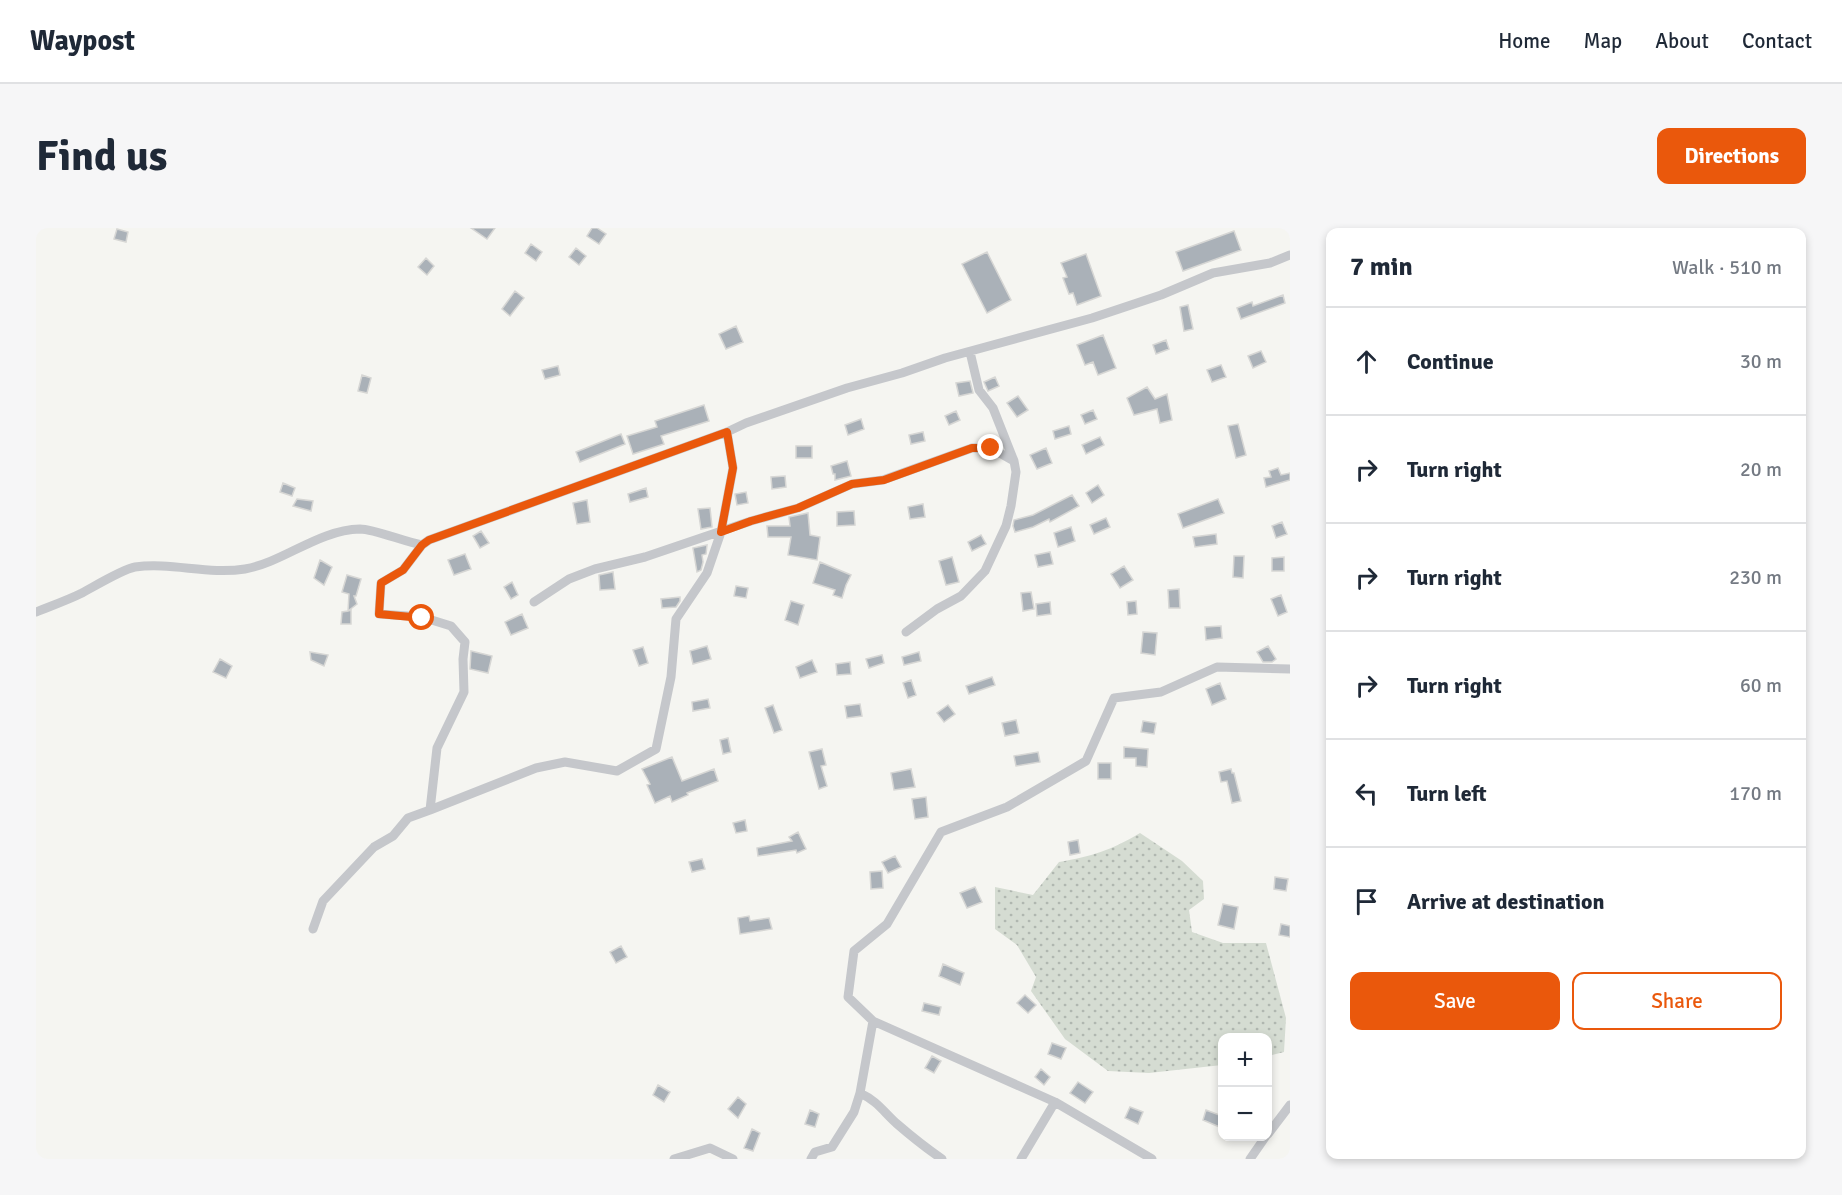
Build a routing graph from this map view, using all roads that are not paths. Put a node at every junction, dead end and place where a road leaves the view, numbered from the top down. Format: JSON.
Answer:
{"nodes":[{"id":1,"x":1290,"y":255,"type":"edge"},
{"id":2,"x":970,"y":352,"type":"junction"},
{"id":3,"x":727,"y":432,"type":"junction"},
{"id":4,"x":1014,"y":461,"type":"junction"},
{"id":5,"x":721,"y":532,"type":"junction"},
{"id":6,"x":422,"y":545,"type":"junction"},
{"id":7,"x":534,"y":602,"type":"dead end"},
{"id":8,"x":36,"y":612,"type":"edge"},
{"id":9,"x":906,"y":632,"type":"dead end"},
{"id":10,"x":1290,"y":669,"type":"edge"},
{"id":11,"x":430,"y":810,"type":"junction"},
{"id":12,"x":313,"y":929,"type":"dead end"},
{"id":13,"x":873,"y":1021,"type":"junction"},
{"id":14,"x":860,"y":1093,"type":"junction"},
{"id":15,"x":1055,"y":1102,"type":"junction"},
{"id":16,"x":1290,"y":1105,"type":"edge"},
{"id":17,"x":1272,"y":1128,"type":"edge"},
{"id":18,"x":1263,"y":1141,"type":"edge"},
{"id":19,"x":674,"y":1159,"type":"edge"},
{"id":20,"x":733,"y":1159,"type":"edge"},
{"id":21,"x":811,"y":1159,"type":"edge"},
{"id":22,"x":942,"y":1159,"type":"edge"},
{"id":23,"x":1022,"y":1159,"type":"edge"},
{"id":24,"x":1152,"y":1159,"type":"edge"},
{"id":25,"x":1250,"y":1159,"type":"edge"}],
"edges":[{"from":1,"to":2,"type":"street"},
{"from":2,"to":3,"type":"street"},
{"from":2,"to":4,"type":"street"},
{"from":3,"to":5,"type":"street"},
{"from":3,"to":6,"type":"street"},
{"from":4,"to":5,"type":"street"},
{"from":4,"to":9,"type":"street"},
{"from":5,"to":7,"type":"street"},
{"from":5,"to":11,"type":"street"},
{"from":6,"to":8,"type":"street"},
{"from":6,"to":11,"type":"street"},
{"from":10,"to":13,"type":"street"},
{"from":11,"to":12,"type":"street"},
{"from":13,"to":14,"type":"street"},
{"from":13,"to":15,"type":"street"},
{"from":14,"to":21,"type":"street"},
{"from":14,"to":22,"type":"street"},
{"from":15,"to":23,"type":"street"},
{"from":15,"to":24,"type":"street"},
{"from":16,"to":17,"type":"street"},
{"from":18,"to":25,"type":"street"},
{"from":19,"to":20,"type":"street"}]}
